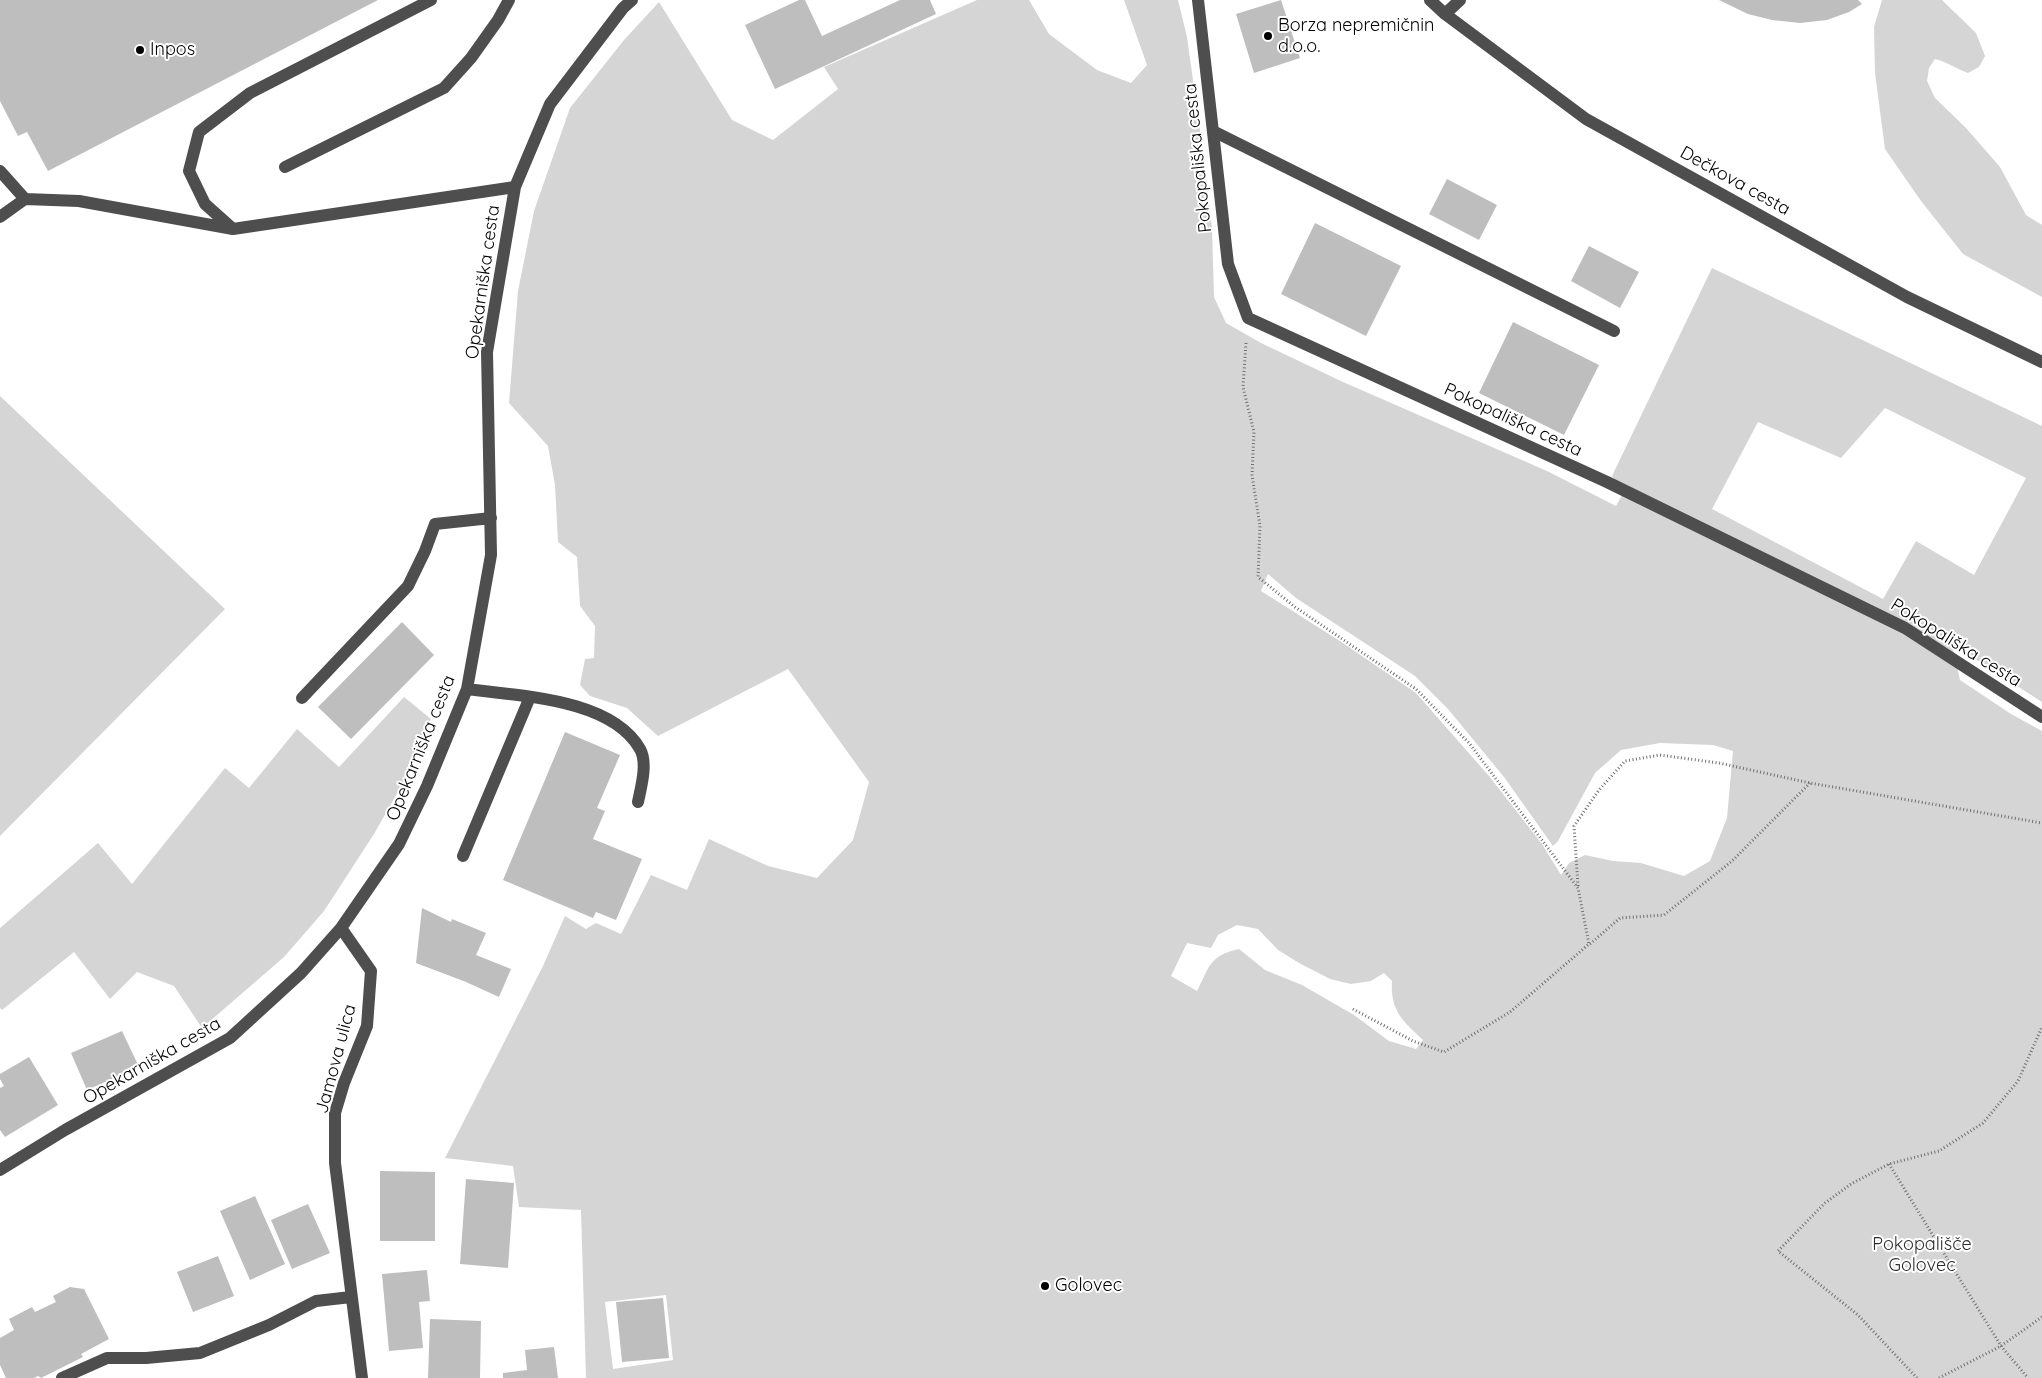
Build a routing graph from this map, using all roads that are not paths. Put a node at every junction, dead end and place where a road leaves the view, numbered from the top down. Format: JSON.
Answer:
{"nodes":[{"id":1,"x":431,"y":0,"type":"edge"},
{"id":2,"x":509,"y":0,"type":"edge"},
{"id":3,"x":632,"y":0,"type":"edge"},
{"id":4,"x":1198,"y":0,"type":"edge"},
{"id":5,"x":1430,"y":0,"type":"edge"},
{"id":6,"x":1460,"y":0,"type":"edge"},
{"id":7,"x":1445,"y":14,"type":"junction"},
{"id":8,"x":1213,"y":131,"type":"junction"},
{"id":9,"x":285,"y":167,"type":"dead end"},
{"id":10,"x":0,"y":171,"type":"edge"},
{"id":11,"x":515,"y":187,"type":"junction"},
{"id":12,"x":25,"y":199,"type":"junction"},
{"id":13,"x":0,"y":217,"type":"edge"},
{"id":14,"x":234,"y":229,"type":"junction"},
{"id":15,"x":1614,"y":331,"type":"dead end"},
{"id":16,"x":2042,"y":362,"type":"edge"},
{"id":17,"x":491,"y":518,"type":"junction"},
{"id":18,"x":467,"y":689,"type":"junction"},
{"id":19,"x":530,"y":696,"type":"junction"},
{"id":20,"x":302,"y":698,"type":"dead end"},
{"id":21,"x":2042,"y":717,"type":"edge"},
{"id":22,"x":638,"y":802,"type":"dead end"},
{"id":23,"x":463,"y":856,"type":"dead end"},
{"id":24,"x":341,"y":928,"type":"junction"},
{"id":25,"x":0,"y":1170,"type":"edge"},
{"id":26,"x":351,"y":1297,"type":"junction"},
{"id":27,"x":62,"y":1378,"type":"edge"},
{"id":28,"x":362,"y":1378,"type":"edge"}],
"edges":[{"from":1,"to":14,"type":"street"},
{"from":2,"to":9,"type":"street"},
{"from":3,"to":11,"type":"street","name":"Opekarniška cesta"},
{"from":4,"to":8,"type":"street","name":"Pokopališka cesta"},
{"from":5,"to":7,"type":"street","name":"Dečkova cesta"},
{"from":6,"to":7,"type":"street"},
{"from":7,"to":16,"type":"street","name":"Dečkova cesta"},
{"from":8,"to":15,"type":"street"},
{"from":8,"to":21,"type":"street","name":"Pokopališka cesta"},
{"from":10,"to":12,"type":"street"},
{"from":11,"to":14,"type":"street"},
{"from":11,"to":17,"type":"street","name":"Opekarniška cesta"},
{"from":12,"to":13,"type":"street"},
{"from":12,"to":14,"type":"street"},
{"from":17,"to":18,"type":"street","name":"Opekarniška cesta"},
{"from":17,"to":20,"type":"street"},
{"from":18,"to":19,"type":"street"},
{"from":18,"to":24,"type":"street","name":"Opekarniška cesta"},
{"from":19,"to":22,"type":"street"},
{"from":19,"to":23,"type":"street"},
{"from":24,"to":25,"type":"street","name":"Opekarniška cesta"},
{"from":24,"to":26,"type":"street","name":"Jamova ulica"},
{"from":26,"to":27,"type":"street"},
{"from":26,"to":28,"type":"street","name":"Jamova ulica"}]}
